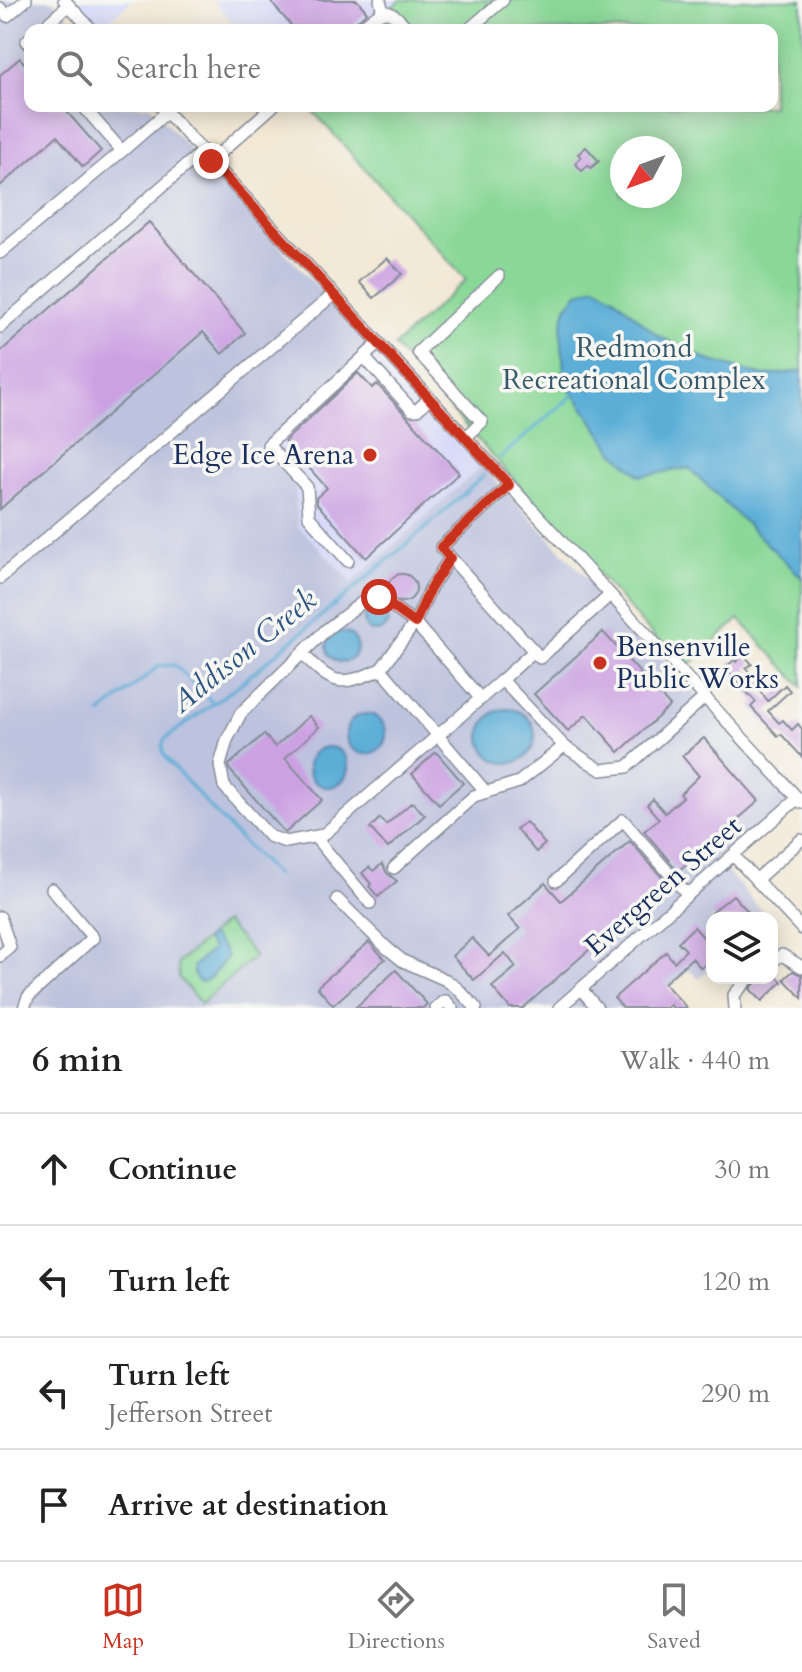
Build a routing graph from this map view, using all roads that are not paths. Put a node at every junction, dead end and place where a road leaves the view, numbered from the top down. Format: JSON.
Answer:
{"nodes":[{"id":1,"x":26,"y":0,"type":"edge"},
{"id":2,"x":503,"y":0,"type":"edge"},
{"id":3,"x":66,"y":2,"type":"edge"},
{"id":4,"x":381,"y":6,"type":"edge"},
{"id":5,"x":0,"y":8,"type":"edge"},
{"id":6,"x":46,"y":24,"type":"edge"},
{"id":7,"x":86,"y":24,"type":"edge"},
{"id":8,"x":366,"y":24,"type":"edge"},
{"id":9,"x":404,"y":24,"type":"edge"},
{"id":10,"x":475,"y":24,"type":"edge"},
{"id":11,"x":88,"y":112,"type":"edge"},
{"id":12,"x":161,"y":112,"type":"edge"},
{"id":13,"x":167,"y":112,"type":"edge"},
{"id":14,"x":266,"y":112,"type":"edge"},
{"id":15,"x":122,"y":151,"type":"junction"},
{"id":16,"x":203,"y":151,"type":"junction"},
{"id":17,"x":211,"y":161,"type":"junction"},
{"id":18,"x":0,"y":253,"type":"edge"},
{"id":19,"x":499,"y":276,"type":"dead end"},
{"id":20,"x":334,"y":294,"type":"junction"},
{"id":21,"x":0,"y":327,"type":"edge"},
{"id":22,"x":379,"y":343,"type":"junction"},
{"id":23,"x":364,"y":357,"type":"junction"},
{"id":24,"x":430,"y":398,"type":"junction"},
{"id":25,"x":466,"y":437,"type":"junction"},
{"id":26,"x":509,"y":485,"type":"junction"},
{"id":27,"x":450,"y":558,"type":"junction"},
{"id":28,"x":348,"y":561,"type":"dead end"},
{"id":29,"x":0,"y":578,"type":"edge"},
{"id":30,"x":610,"y":595,"type":"junction"},
{"id":31,"x":415,"y":623,"type":"junction"},
{"id":32,"x":534,"y":651,"type":"junction"},
{"id":33,"x":303,"y":654,"type":"junction"},
{"id":34,"x":381,"y":669,"type":"junction"},
{"id":35,"x":502,"y":680,"type":"junction"},
{"id":36,"x":705,"y":697,"type":"junction"},
{"id":37,"x":481,"y":699,"type":"junction"},
{"id":38,"x":438,"y":737,"type":"junction"},
{"id":39,"x":564,"y":746,"type":"junction"},
{"id":40,"x":486,"y":792,"type":"junction"},
{"id":41,"x":800,"y":801,"type":"edge"},
{"id":42,"x":315,"y":837,"type":"junction"},
{"id":43,"x":801,"y":840,"type":"edge"},
{"id":44,"x":734,"y":856,"type":"junction"},
{"id":45,"x":394,"y":868,"type":"dead end"},
{"id":46,"x":756,"y":880,"type":"junction"},
{"id":47,"x":556,"y":881,"type":"dead end"},
{"id":48,"x":52,"y":889,"type":"dead end"},
{"id":49,"x":688,"y":895,"type":"junction"},
{"id":50,"x":337,"y":899,"type":"dead end"},
{"id":51,"x":370,"y":903,"type":"dead end"},
{"id":52,"x":0,"y":917,"type":"edge"},
{"id":53,"x":802,"y":929,"type":"edge"},
{"id":54,"x":0,"y":956,"type":"edge"},
{"id":55,"x":778,"y":957,"type":"edge"},
{"id":56,"x":802,"y":967,"type":"edge"},
{"id":57,"x":744,"y":984,"type":"edge"},
{"id":58,"x":581,"y":989,"type":"junction"},
{"id":59,"x":24,"y":1008,"type":"edge"},
{"id":60,"x":436,"y":1008,"type":"edge"},
{"id":61,"x":452,"y":1008,"type":"edge"},
{"id":62,"x":476,"y":1008,"type":"edge"},
{"id":63,"x":559,"y":1008,"type":"edge"},
{"id":64,"x":597,"y":1008,"type":"edge"},
{"id":65,"x":735,"y":1008,"type":"edge"}],
"edges":[{"from":1,"to":5,"type":"street"},
{"from":2,"to":10,"type":"street"},
{"from":3,"to":6,"type":"street"},
{"from":3,"to":7,"type":"street"},
{"from":4,"to":8,"type":"street"},
{"from":4,"to":9,"type":"street"},
{"from":11,"to":15,"type":"street"},
{"from":12,"to":15,"type":"street"},
{"from":13,"to":16,"type":"street"},
{"from":14,"to":17,"type":"street"},
{"from":15,"to":18,"type":"street"},
{"from":16,"to":17,"type":"street"},
{"from":16,"to":21,"type":"street"},
{"from":17,"to":20,"type":"street"},
{"from":19,"to":25,"type":"street"},
{"from":20,"to":22,"type":"street"},
{"from":20,"to":29,"type":"street"},
{"from":22,"to":23,"type":"street"},
{"from":22,"to":24,"type":"street"},
{"from":23,"to":24,"type":"street"},
{"from":23,"to":28,"type":"street"},
{"from":24,"to":25,"type":"street"},
{"from":25,"to":26,"type":"street"},
{"from":26,"to":27,"type":"street"},
{"from":26,"to":30,"type":"street"},
{"from":27,"to":31,"type":"street"},
{"from":27,"to":32,"type":"street"},
{"from":30,"to":32,"type":"street"},
{"from":30,"to":36,"type":"street"},
{"from":31,"to":33,"type":"street"},
{"from":31,"to":34,"type":"street"},
{"from":31,"to":37,"type":"street"},
{"from":32,"to":35,"type":"street"},
{"from":33,"to":34,"type":"street"},
{"from":33,"to":42,"type":"street"},
{"from":34,"to":38,"type":"street"},
{"from":35,"to":37,"type":"street"},
{"from":35,"to":39,"type":"street"},
{"from":36,"to":39,"type":"street"},
{"from":36,"to":41,"type":"street"},
{"from":37,"to":38,"type":"street"},
{"from":38,"to":40,"type":"street"},
{"from":38,"to":42,"type":"street"},
{"from":39,"to":40,"type":"street"},
{"from":40,"to":45,"type":"street"},
{"from":41,"to":44,"type":"street","name":"Evergreen Street"},
{"from":42,"to":51,"type":"street"},
{"from":43,"to":46,"type":"street"},
{"from":44,"to":46,"type":"street"},
{"from":44,"to":49,"type":"street","name":"Evergreen Street"},
{"from":46,"to":53,"type":"street"},
{"from":47,"to":49,"type":"street"},
{"from":48,"to":59,"type":"street"},
{"from":49,"to":58,"type":"street","name":"Evergreen Street"},
{"from":50,"to":62,"type":"street"},
{"from":52,"to":54,"type":"street"},
{"from":55,"to":56,"type":"street"},
{"from":57,"to":65,"type":"street"},
{"from":58,"to":63,"type":"street","name":"Evergreen Street"},
{"from":58,"to":64,"type":"street"},
{"from":60,"to":61,"type":"street"}]}
